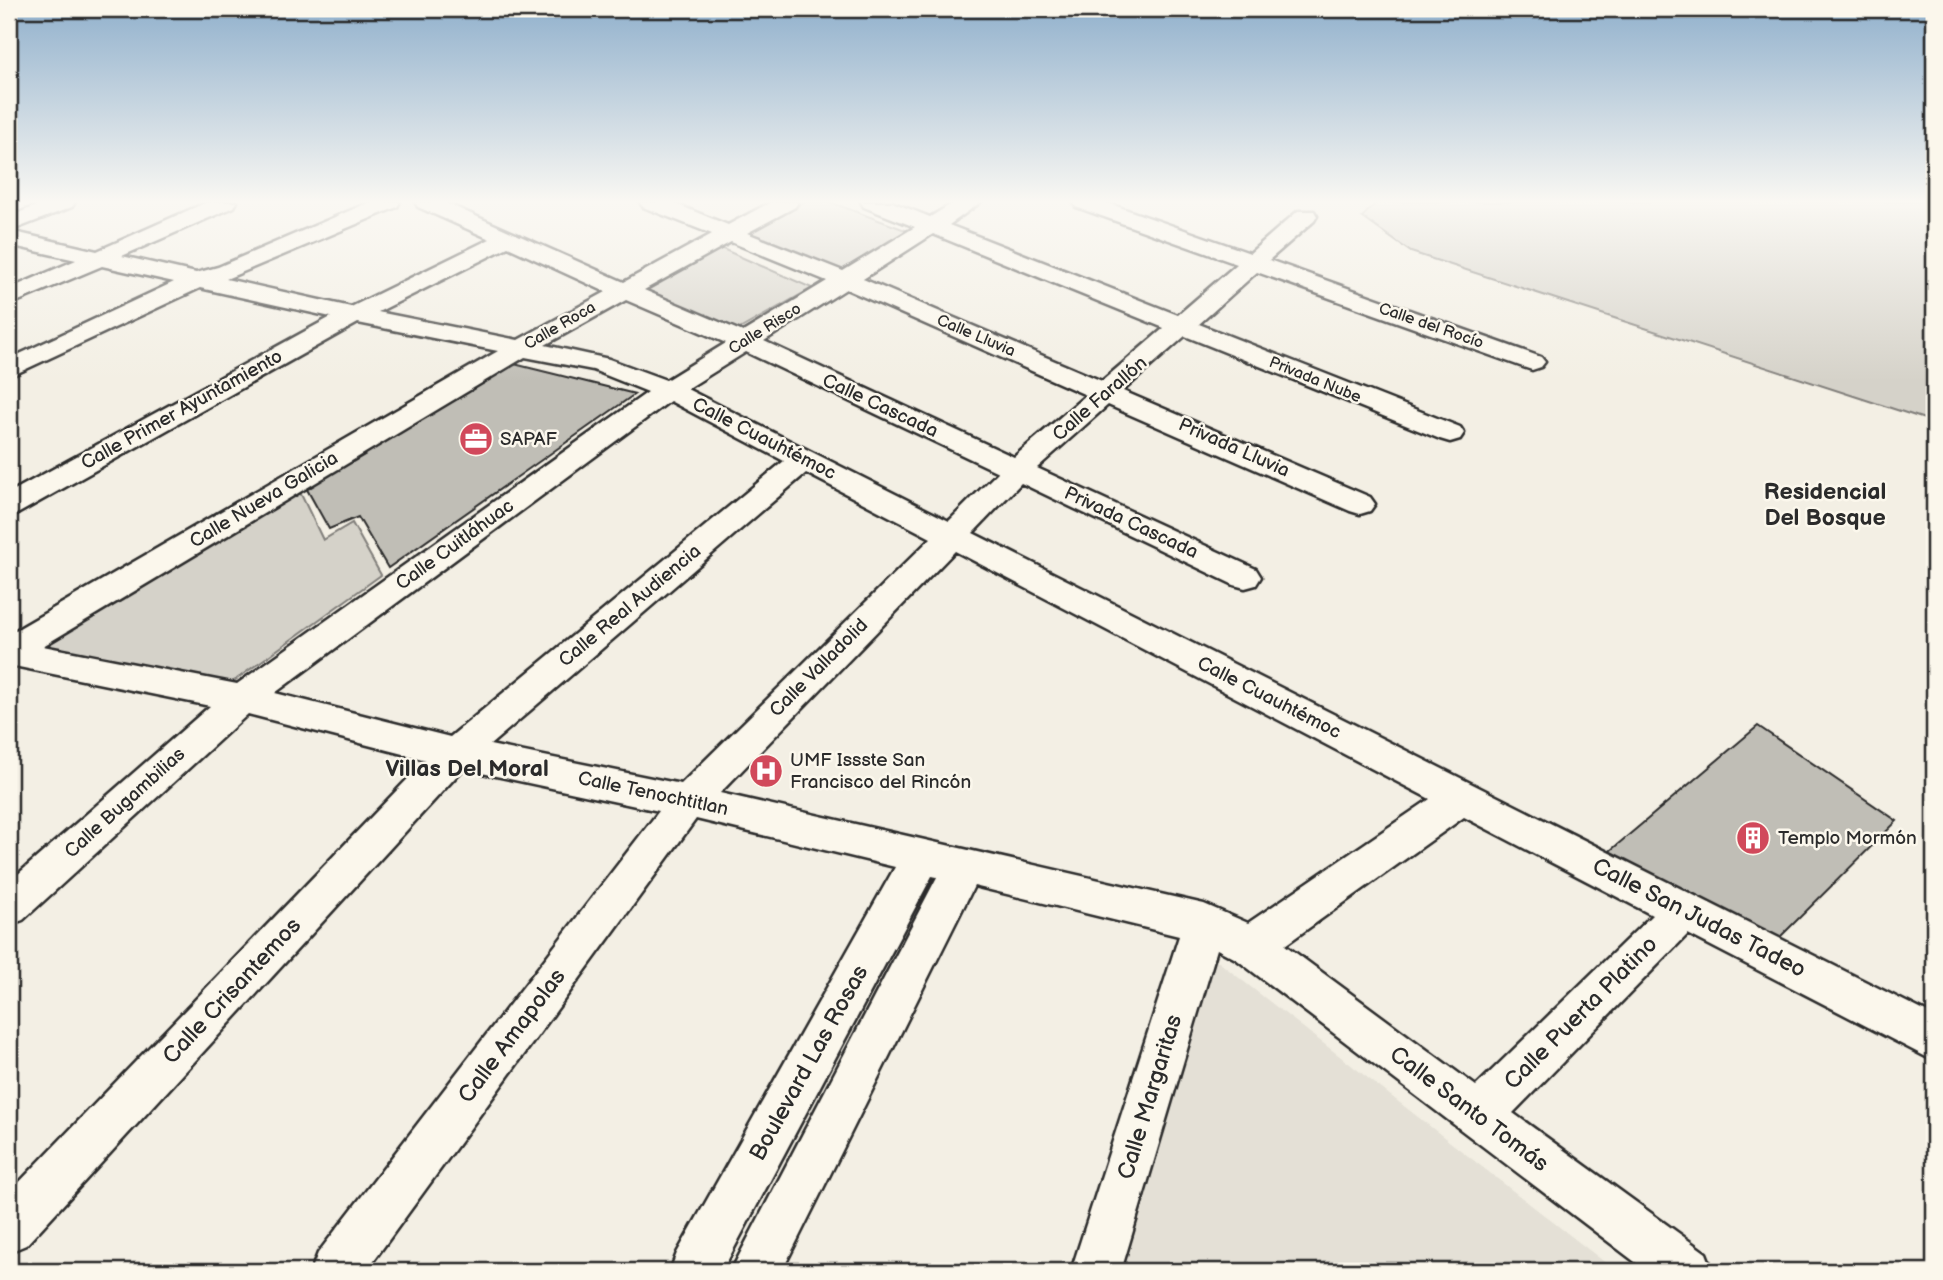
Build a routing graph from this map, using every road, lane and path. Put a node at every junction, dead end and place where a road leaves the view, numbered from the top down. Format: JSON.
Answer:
{"nodes":[{"id":1,"x":91,"y":262,"type":"edge"},
{"id":2,"x":127,"y":262,"type":"edge"},
{"id":3,"x":251,"y":262,"type":"edge"},
{"id":4,"x":461,"y":262,"type":"edge"},
{"id":5,"x":558,"y":262,"type":"edge"},
{"id":6,"x":676,"y":262,"type":"edge"},
{"id":7,"x":799,"y":262,"type":"edge"},
{"id":8,"x":874,"y":262,"type":"edge"},
{"id":9,"x":1019,"y":262,"type":"edge"},
{"id":10,"x":1251,"y":262,"type":"joint"},
{"id":11,"x":214,"y":278,"type":"junction"},
{"id":12,"x":845,"y":280,"type":"junction"},
{"id":13,"x":622,"y":290,"type":"junction"},
{"id":14,"x":9,"y":298,"type":"edge"},
{"id":15,"x":354,"y":315,"type":"junction"},
{"id":16,"x":1181,"y":327,"type":"junction"},
{"id":17,"x":744,"y":341,"type":"junction"},
{"id":18,"x":518,"y":350,"type":"junction"},
{"id":19,"x":1532,"y":362,"type":"dead end"},
{"id":20,"x":9,"y":369,"type":"edge"},
{"id":21,"x":9,"y":383,"type":"edge"},
{"id":22,"x":668,"y":390,"type":"junction"},
{"id":23,"x":1108,"y":393,"type":"junction"},
{"id":24,"x":1450,"y":433,"type":"dead end"},
{"id":25,"x":804,"y":459,"type":"junction"},
{"id":26,"x":1017,"y":470,"type":"junction"},
{"id":27,"x":1360,"y":504,"type":"dead end"},
{"id":28,"x":9,"y":506,"type":"edge"},
{"id":29,"x":950,"y":536,"type":"junction"},
{"id":30,"x":1245,"y":577,"type":"dead end"},
{"id":31,"x":9,"y":651,"type":"edge"},
{"id":32,"x":242,"y":699,"type":"junction"},
{"id":33,"x":456,"y":753,"type":"junction"},
{"id":34,"x":1464,"y":796,"type":"junction"},
{"id":35,"x":688,"y":801,"type":"junction"},
{"id":36,"x":944,"y":860,"type":"junction"},
{"id":37,"x":9,"y":907,"type":"edge"},
{"id":38,"x":1685,"y":910,"type":"junction"},
{"id":39,"x":1204,"y":923,"type":"junction"},
{"id":40,"x":1251,"y":945,"type":"junction"},
{"id":41,"x":1934,"y":1039,"type":"edge"},
{"id":42,"x":1478,"y":1116,"type":"junction"},
{"id":43,"x":9,"y":1228,"type":"edge"},
{"id":44,"x":336,"y":1271,"type":"edge"},
{"id":45,"x":695,"y":1271,"type":"edge"},
{"id":46,"x":756,"y":1271,"type":"edge"},
{"id":47,"x":1097,"y":1271,"type":"edge"},
{"id":48,"x":1688,"y":1271,"type":"edge"}],
"edges":[{"from":1,"to":14,"type":"street"},
{"from":2,"to":11,"type":"street","name":"Calle Cuauhtémoc"},
{"from":3,"to":11,"type":"street"},
{"from":4,"to":15,"type":"street","name":"Calle Primer Ayuntamiento"},
{"from":5,"to":13,"type":"street","name":"Calle Cascada"},
{"from":6,"to":13,"type":"street","name":"Calle Roca"},
{"from":7,"to":12,"type":"street","name":"Calle Lluvia"},
{"from":8,"to":12,"type":"street","name":"Calle Risco"},
{"from":9,"to":16,"type":"street","name":"Privada Nube"},
{"from":10,"to":16,"type":"street","name":"Calle Farallón"},
{"from":10,"to":19,"type":"street","name":"Calle del Rocío"},
{"from":11,"to":15,"type":"street","name":"Calle Cuauhtémoc"},
{"from":11,"to":20,"type":"street"},
{"from":11,"to":21,"type":"street"},
{"from":12,"to":17,"type":"street","name":"Calle Risco"},
{"from":12,"to":23,"type":"street","name":"Calle Lluvia"},
{"from":13,"to":17,"type":"street","name":"Calle Cascada"},
{"from":13,"to":18,"type":"street","name":"Calle Roca"},
{"from":15,"to":18,"type":"street","name":"Calle Cuauhtémoc"},
{"from":15,"to":28,"type":"street","name":"Calle Primer Ayuntamiento"},
{"from":16,"to":23,"type":"street","name":"Calle Farallón"},
{"from":16,"to":24,"type":"street","name":"Privada Nube"},
{"from":17,"to":22,"type":"street","name":"Calle Risco"},
{"from":17,"to":26,"type":"street","name":"Calle Cascada"},
{"from":18,"to":22,"type":"street","name":"Calle Cuauhtémoc"},
{"from":18,"to":31,"type":"street","name":"Calle Nueva Galicia"},
{"from":22,"to":25,"type":"street","name":"Calle Cuauhtémoc"},
{"from":22,"to":32,"type":"street","name":"Calle Cuitláhuac"},
{"from":23,"to":26,"type":"street","name":"Calle Farallón"},
{"from":23,"to":27,"type":"street","name":"Privada Lluvia"},
{"from":25,"to":29,"type":"street","name":"Calle Cuauhtémoc"},
{"from":25,"to":33,"type":"street","name":"Calle Real Audiencia"},
{"from":26,"to":29,"type":"street","name":"Calle Farallón"},
{"from":26,"to":30,"type":"street","name":"Privada Cascada"},
{"from":29,"to":34,"type":"street","name":"Calle Cuauhtémoc"},
{"from":29,"to":35,"type":"street","name":"Calle Valladolid"},
{"from":31,"to":32,"type":"street","name":"Calle Tenochtitlan"},
{"from":32,"to":33,"type":"street","name":"Calle Tenochtitlan"},
{"from":32,"to":37,"type":"street","name":"Calle Bugambilias"},
{"from":33,"to":35,"type":"street","name":"Calle Tenochtitlan"},
{"from":33,"to":43,"type":"street","name":"Calle Crisantemos"},
{"from":34,"to":38,"type":"street","name":"Calle San Judas Tadeo"},
{"from":34,"to":40,"type":"street"},
{"from":35,"to":36,"type":"street","name":"Calle Tenochtitlan"},
{"from":35,"to":44,"type":"street","name":"Calle Amapolas"},
{"from":36,"to":39,"type":"street","name":"Calle Tenochtitlan"},
{"from":36,"to":45,"type":"street","name":"Boulevard Las Rosas"},
{"from":36,"to":46,"type":"street"},
{"from":38,"to":41,"type":"street","name":"Calle San Judas Tadeo"},
{"from":38,"to":42,"type":"street","name":"Calle Puerta Platino"},
{"from":39,"to":40,"type":"street","name":"Calle Tenochtitlan"},
{"from":39,"to":47,"type":"street","name":"Calle Margaritas"},
{"from":40,"to":42,"type":"street","name":"Calle Santo Tomás"},
{"from":42,"to":48,"type":"street","name":"Calle Santo Tomás"}]}
